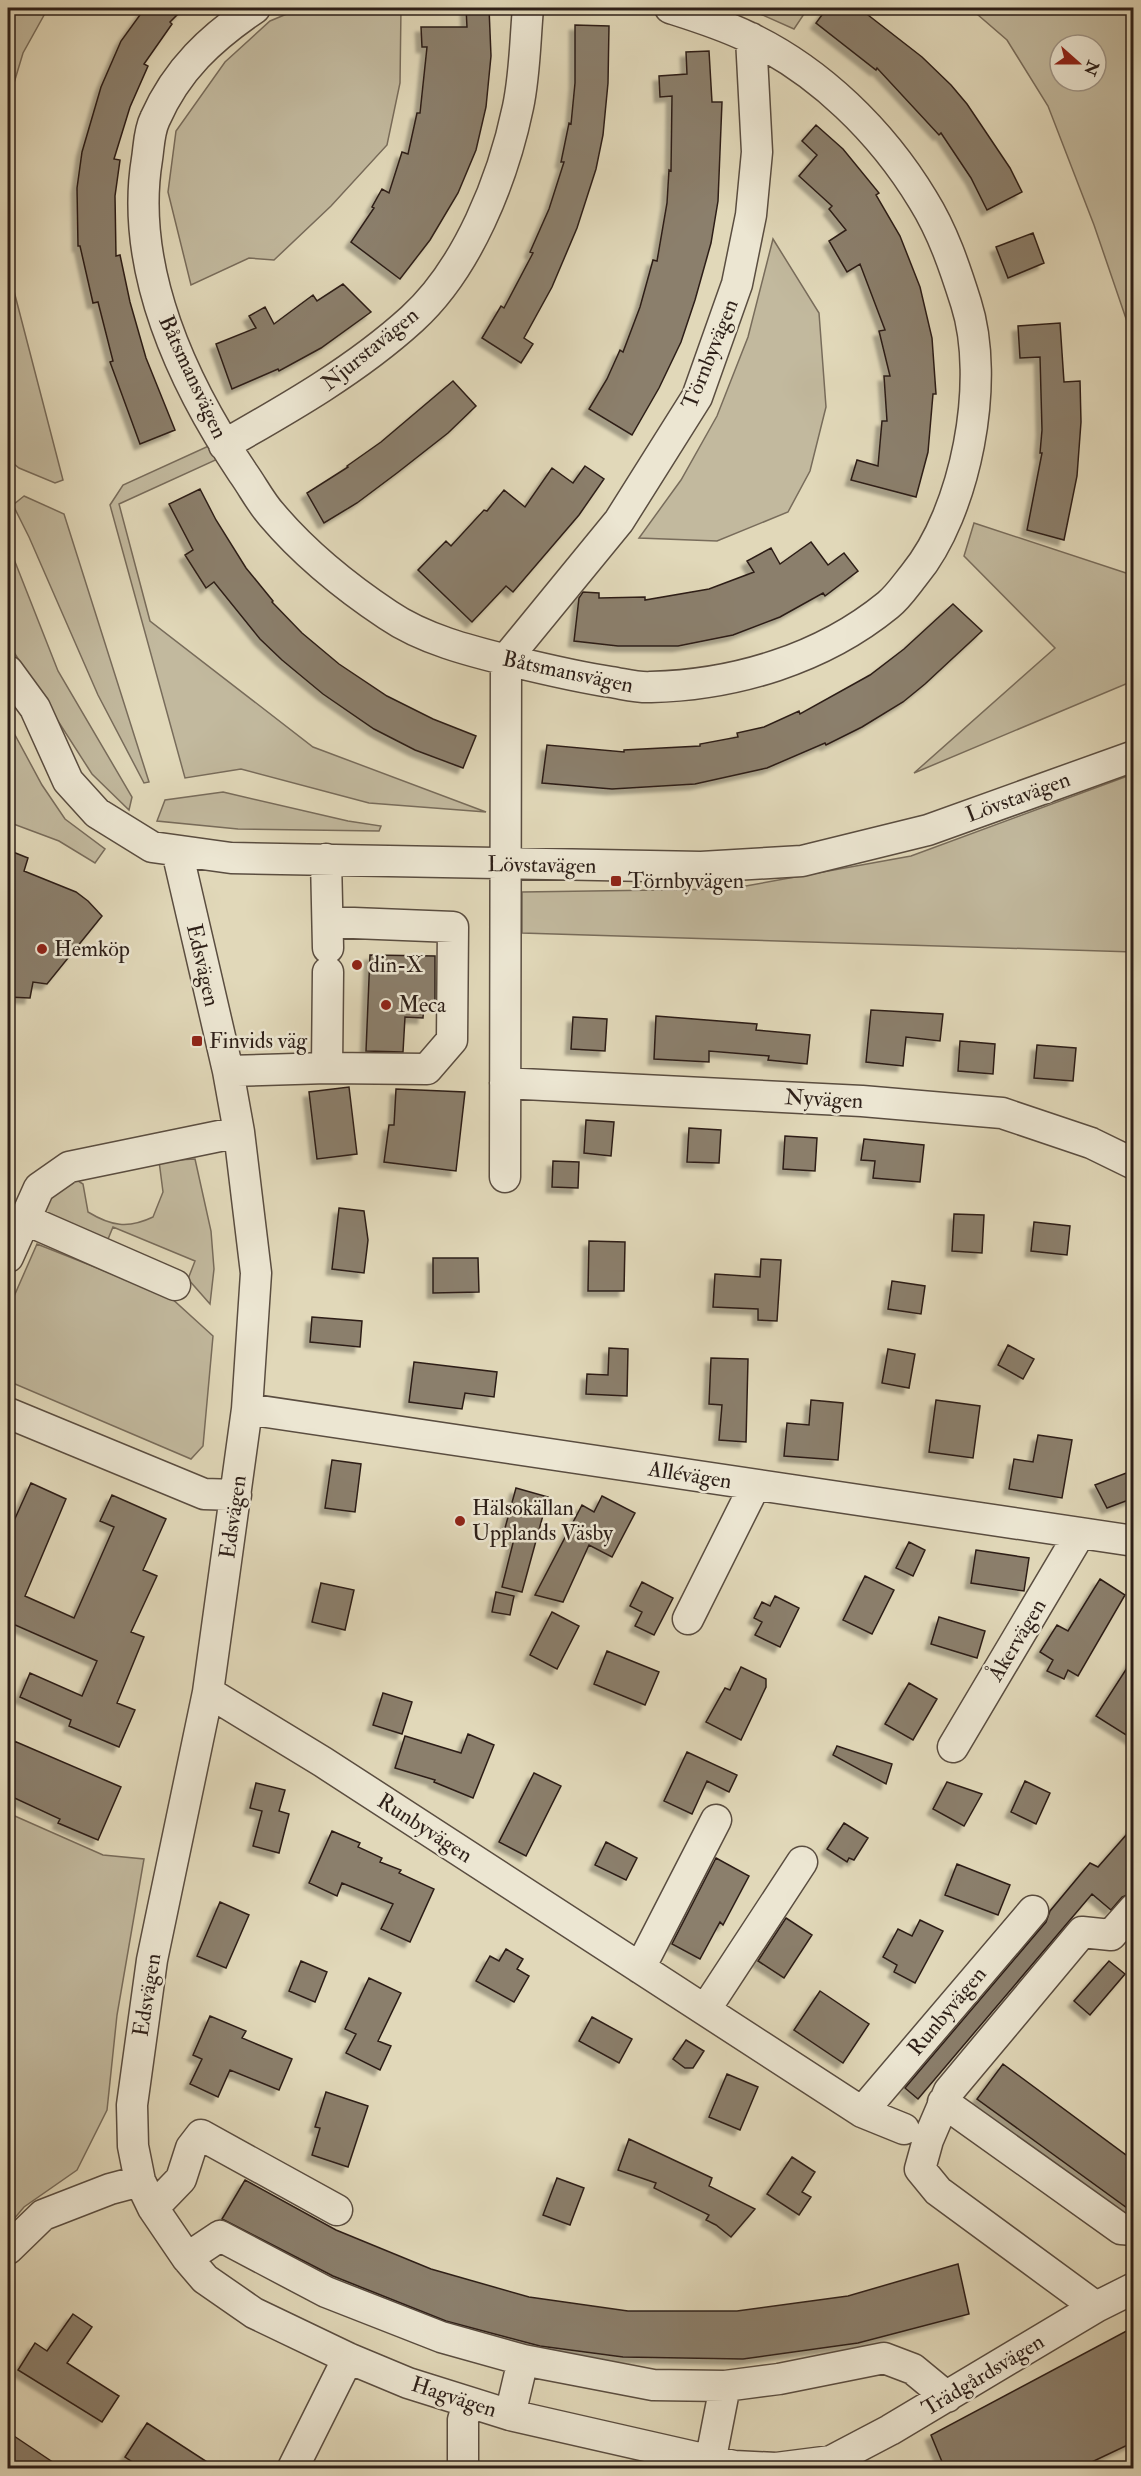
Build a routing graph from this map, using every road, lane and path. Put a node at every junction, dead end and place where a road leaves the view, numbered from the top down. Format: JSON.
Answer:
{"nodes":[{"id":1,"x":255,"y":8,"type":"edge"},
{"id":2,"x":528,"y":8,"type":"edge"},
{"id":3,"x":670,"y":8,"type":"edge"},
{"id":4,"x":751,"y":38,"type":"junction"},
{"id":5,"x":224,"y":445,"type":"junction"},
{"id":6,"x":506,"y":660,"type":"junction"},
{"id":7,"x":10,"y":678,"type":"edge"},
{"id":8,"x":1134,"y":756,"type":"edge"},
{"id":9,"x":177,"y":851,"type":"junction"},
{"id":10,"x":327,"y":859,"type":"junction"},
{"id":11,"x":505,"y":864,"type":"junction"},
{"id":12,"x":328,"y":948,"type":"junction"},
{"id":13,"x":327,"y":1068,"type":"junction"},
{"id":14,"x":228,"y":1071,"type":"junction"},
{"id":15,"x":505,"y":1083,"type":"junction"},
{"id":16,"x":239,"y":1132,"type":"junction"},
{"id":17,"x":1134,"y":1164,"type":"edge"},
{"id":18,"x":505,"y":1177,"type":"dead end"},
{"id":19,"x":21,"y":1206,"type":"edge"},
{"id":20,"x":8,"y":1257,"type":"edge"},
{"id":21,"x":175,"y":1285,"type":"dead end"},
{"id":22,"x":247,"y":1409,"type":"junction"},
{"id":23,"x":8,"y":1413,"type":"edge"},
{"id":24,"x":755,"y":1485,"type":"junction"},
{"id":25,"x":236,"y":1495,"type":"junction"},
{"id":26,"x":1080,"y":1533,"type":"junction"},
{"id":27,"x":1134,"y":1541,"type":"edge"},
{"id":28,"x":688,"y":1619,"type":"dead end"},
{"id":29,"x":208,"y":1692,"type":"junction"},
{"id":30,"x":954,"y":1747,"type":"dead end"},
{"id":31,"x":716,"y":1820,"type":"dead end"},
{"id":32,"x":802,"y":1862,"type":"dead end"},
{"id":33,"x":1134,"y":1909,"type":"edge"},
{"id":34,"x":1033,"y":1911,"type":"dead end"},
{"id":35,"x":640,"y":1968,"type":"junction"},
{"id":36,"x":705,"y":2010,"type":"junction"},
{"id":37,"x":943,"y":2102,"type":"junction"},
{"id":38,"x":862,"y":2112,"type":"junction"},
{"id":39,"x":916,"y":2135,"type":"junction"},
{"id":40,"x":140,"y":2181,"type":"junction"},
{"id":41,"x":153,"y":2208,"type":"junction"},
{"id":42,"x":338,"y":2210,"type":"dead end"},
{"id":43,"x":1134,"y":2230,"type":"edge"},
{"id":44,"x":8,"y":2248,"type":"edge"},
{"id":45,"x":187,"y":2258,"type":"junction"},
{"id":46,"x":1134,"y":2288,"type":"edge"},
{"id":47,"x":1096,"y":2307,"type":"junction"},
{"id":48,"x":348,"y":2358,"type":"junction"},
{"id":49,"x":523,"y":2360,"type":"junction"},
{"id":50,"x":724,"y":2386,"type":"junction"},
{"id":51,"x":947,"y":2397,"type":"junction"},
{"id":52,"x":468,"y":2403,"type":"junction"},
{"id":53,"x":510,"y":2415,"type":"junction"},
{"id":54,"x":834,"y":2465,"type":"edge"},
{"id":55,"x":724,"y":2467,"type":"edge"},
{"id":56,"x":293,"y":2469,"type":"edge"},
{"id":57,"x":463,"y":2469,"type":"edge"}],
"edges":[{"from":1,"to":5,"type":"street","name":"Båtsmansvägen"},
{"from":2,"to":5,"type":"street","name":"Njurstavägen"},
{"from":3,"to":4,"type":"street","name":"Båtsmansvägen"},
{"from":4,"to":6,"type":"street","name":"Törnbyvägen"},
{"from":4,"to":6,"type":"street","name":"Båtsmansvägen"},
{"from":5,"to":6,"type":"street","name":"Båtsmansvägen"},
{"from":6,"to":11,"type":"street"},
{"from":7,"to":9,"type":"street","name":"Lövstavägen"},
{"from":8,"to":11,"type":"street","name":"Lövstavägen"},
{"from":9,"to":10,"type":"street","name":"Lövstavägen"},
{"from":9,"to":14,"type":"street","name":"Edsvägen"},
{"from":10,"to":11,"type":"street","name":"Lövstavägen"},
{"from":10,"to":12,"type":"street"},
{"from":11,"to":15,"type":"street"},
{"from":12,"to":13,"type":"street"},
{"from":12,"to":13,"type":"street"},
{"from":13,"to":14,"type":"street"},
{"from":14,"to":16,"type":"street","name":"Edsvägen"},
{"from":15,"to":17,"type":"street","name":"Nyvägen"},
{"from":15,"to":18,"type":"street"},
{"from":16,"to":19,"type":"street"},
{"from":16,"to":22,"type":"street","name":"Edsvägen"},
{"from":19,"to":20,"type":"street"},
{"from":19,"to":21,"type":"street"},
{"from":22,"to":24,"type":"street","name":"Allévägen"},
{"from":22,"to":25,"type":"street","name":"Edsvägen"},
{"from":23,"to":25,"type":"street"},
{"from":24,"to":26,"type":"street","name":"Allévägen"},
{"from":24,"to":28,"type":"street"},
{"from":25,"to":29,"type":"street","name":"Edsvägen"},
{"from":26,"to":27,"type":"street","name":"Allévägen"},
{"from":26,"to":30,"type":"street","name":"Åkervägen"},
{"from":29,"to":35,"type":"street","name":"Runbyvägen"},
{"from":29,"to":40,"type":"street","name":"Edsvägen"},
{"from":31,"to":35,"type":"street"},
{"from":32,"to":36,"type":"street"},
{"from":33,"to":37,"type":"street"},
{"from":34,"to":38,"type":"street","name":"Runbyvägen"},
{"from":35,"to":36,"type":"street","name":"Runbyvägen"},
{"from":36,"to":38,"type":"street","name":"Runbyvägen"},
{"from":37,"to":39,"type":"street"},
{"from":37,"to":43,"type":"street"},
{"from":38,"to":39,"type":"street","name":"Runbyvägen"},
{"from":39,"to":47,"type":"street"},
{"from":40,"to":41,"type":"street","name":"Hagvägen"},
{"from":40,"to":44,"type":"street"},
{"from":41,"to":42,"type":"street"},
{"from":41,"to":45,"type":"street","name":"Hagvägen"},
{"from":45,"to":48,"type":"street","name":"Hagvägen"},
{"from":45,"to":49,"type":"street"},
{"from":46,"to":47,"type":"street","name":"Trädgårdsvägen"},
{"from":47,"to":51,"type":"street","name":"Trädgårdsvägen"},
{"from":48,"to":52,"type":"street","name":"Hagvägen"},
{"from":48,"to":56,"type":"street"},
{"from":49,"to":50,"type":"street"},
{"from":49,"to":53,"type":"street"},
{"from":50,"to":51,"type":"street"},
{"from":50,"to":55,"type":"street"},
{"from":51,"to":54,"type":"street","name":"Trädgårdsvägen"},
{"from":52,"to":53,"type":"street","name":"Hagvägen"},
{"from":52,"to":57,"type":"street"},
{"from":53,"to":55,"type":"street","name":"Hagvägen"},
{"from":54,"to":55,"type":"street","name":"Hagvägen"}]}
